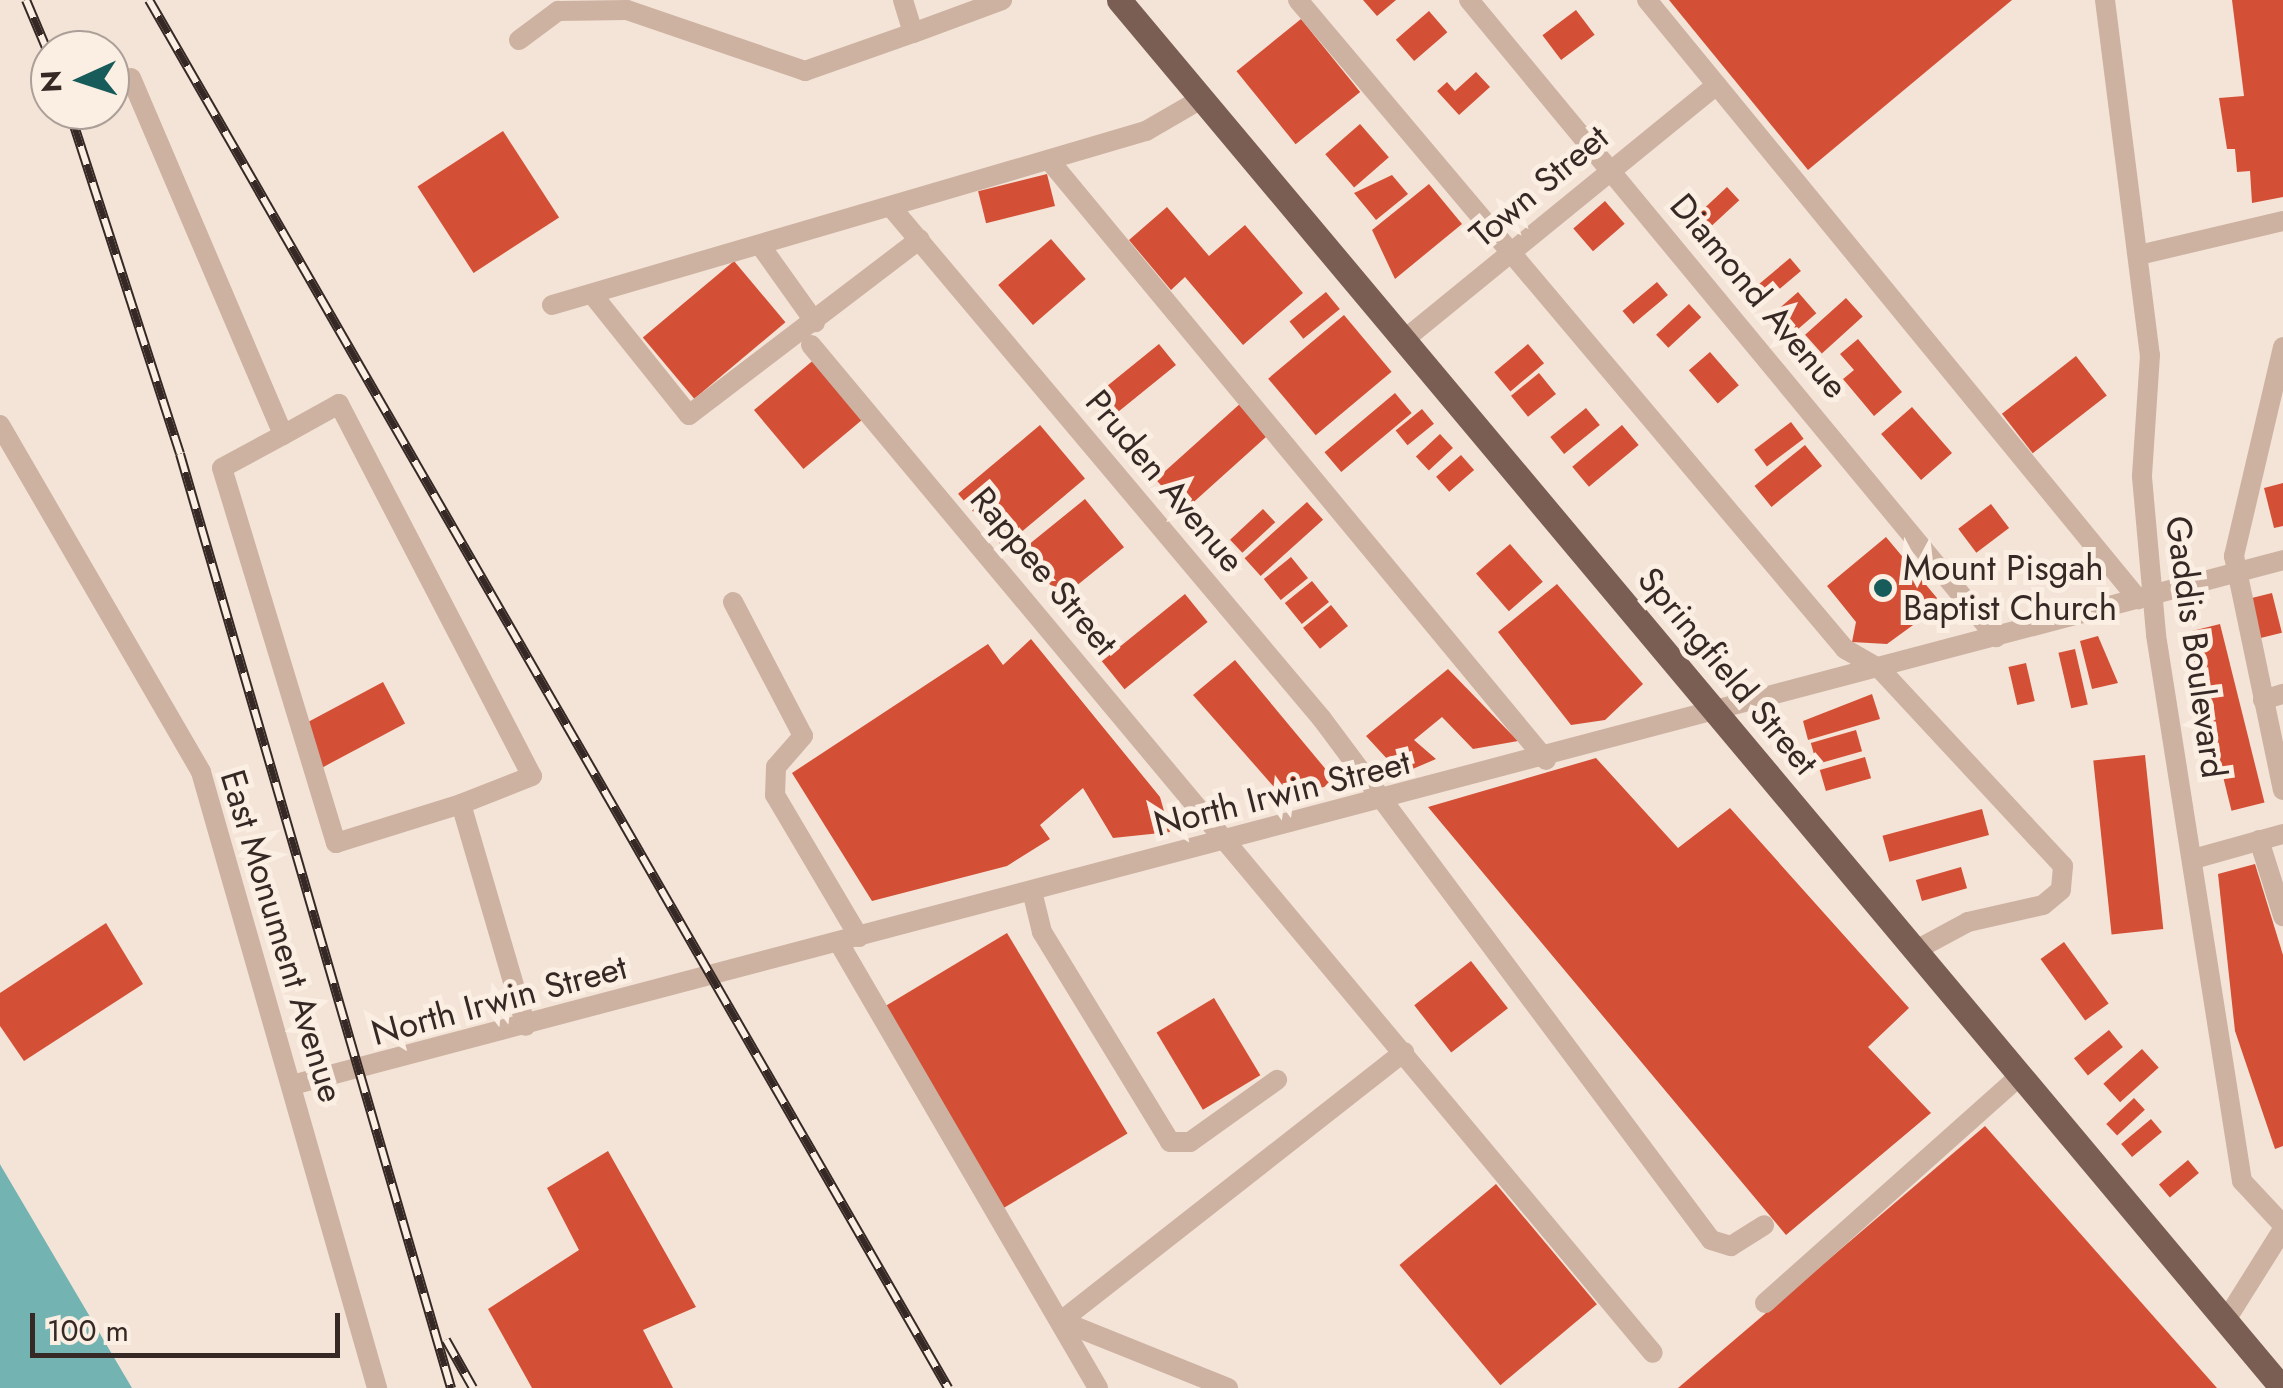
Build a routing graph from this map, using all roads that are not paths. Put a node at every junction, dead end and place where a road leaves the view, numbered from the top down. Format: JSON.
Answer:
{"nodes":[{"id":1,"x":903,"y":0,"type":"edge"},
{"id":2,"x":1002,"y":0,"type":"edge"},
{"id":3,"x":1298,"y":0,"type":"edge"},
{"id":4,"x":1469,"y":0,"type":"edge"},
{"id":5,"x":1647,"y":0,"type":"edge"},
{"id":6,"x":2105,"y":0,"type":"edge"},
{"id":7,"x":1124,"y":2,"type":"edge"},
{"id":8,"x":913,"y":33,"type":"junction"},
{"id":9,"x":519,"y":40,"type":"dead end"},
{"id":10,"x":132,"y":78,"type":"dead end"},
{"id":11,"x":1716,"y":85,"type":"junction"},
{"id":12,"x":1203,"y":98,"type":"junction"},
{"id":13,"x":1049,"y":160,"type":"junction"},
{"id":14,"x":1610,"y":169,"type":"junction"},
{"id":15,"x":892,"y":206,"type":"junction"},
{"id":16,"x":2283,"y":221,"type":"edge"},
{"id":17,"x":920,"y":239,"type":"junction"},
{"id":18,"x":760,"y":245,"type":"junction"},
{"id":19,"x":1513,"y":250,"type":"junction"},
{"id":20,"x":2139,"y":255,"type":"junction"},
{"id":21,"x":592,"y":294,"type":"junction"},
{"id":22,"x":552,"y":305,"type":"dead end"},
{"id":23,"x":815,"y":322,"type":"junction"},
{"id":24,"x":1406,"y":340,"type":"junction"},
{"id":25,"x":811,"y":345,"type":"dead end"},
{"id":26,"x":2283,"y":347,"type":"edge"},
{"id":27,"x":2278,"y":384,"type":"edge"},
{"id":28,"x":0,"y":426,"type":"edge"},
{"id":29,"x":283,"y":435,"type":"junction"},
{"id":30,"x":2283,"y":560,"type":"edge"},
{"id":31,"x":2235,"y":572,"type":"junction"},
{"id":32,"x":2144,"y":597,"type":"junction"},
{"id":33,"x":734,"y":602,"type":"dead end"},
{"id":34,"x":1996,"y":637,"type":"junction"},
{"id":35,"x":1880,"y":669,"type":"junction"},
{"id":36,"x":2273,"y":697,"type":"edge"},
{"id":37,"x":1717,"y":713,"type":"junction"},
{"id":38,"x":1546,"y":760,"type":"junction"},
{"id":39,"x":2283,"y":790,"type":"edge"},
{"id":40,"x":1384,"y":801,"type":"junction"},
{"id":41,"x":461,"y":804,"type":"junction"},
{"id":42,"x":2283,"y":834,"type":"edge"},
{"id":43,"x":1227,"y":839,"type":"junction"},
{"id":44,"x":2259,"y":840,"type":"junction"},
{"id":45,"x":2197,"y":858,"type":"junction"},
{"id":46,"x":1032,"y":892,"type":"junction"},
{"id":47,"x":2283,"y":916,"type":"edge"},
{"id":48,"x":849,"y":940,"type":"junction"},
{"id":49,"x":1916,"y":950,"type":"junction"},
{"id":50,"x":526,"y":1026,"type":"junction"},
{"id":51,"x":1404,"y":1052,"type":"junction"},
{"id":52,"x":2021,"y":1075,"type":"junction"},
{"id":53,"x":1277,"y":1080,"type":"dead end"},
{"id":54,"x":296,"y":1084,"type":"junction"},
{"id":55,"x":1764,"y":1225,"type":"dead end"},
{"id":56,"x":2283,"y":1227,"type":"edge"},
{"id":57,"x":1765,"y":1302,"type":"dead end"},
{"id":58,"x":2226,"y":1320,"type":"junction"},
{"id":59,"x":1062,"y":1321,"type":"junction"},
{"id":60,"x":1653,"y":1353,"type":"dead end"},
{"id":61,"x":376,"y":1388,"type":"edge"},
{"id":62,"x":1098,"y":1388,"type":"edge"},
{"id":63,"x":1228,"y":1388,"type":"edge"},
{"id":64,"x":2282,"y":1388,"type":"edge"}],
"edges":[{"from":1,"to":8,"type":"street"},
{"from":2,"to":8,"type":"street"},
{"from":3,"to":19,"type":"street"},
{"from":4,"to":14,"type":"street","name":"Diamond Avenue"},
{"from":5,"to":11,"type":"street"},
{"from":6,"to":20,"type":"street","name":"Gaddis Boulevard"},
{"from":7,"to":12,"type":"main road","name":"Springfield Street"},
{"from":8,"to":9,"type":"street"},
{"from":10,"to":29,"type":"street"},
{"from":11,"to":14,"type":"street","name":"Town Street"},
{"from":11,"to":32,"type":"street"},
{"from":12,"to":13,"type":"street"},
{"from":12,"to":24,"type":"main road","name":"Springfield Street"},
{"from":13,"to":15,"type":"street"},
{"from":13,"to":38,"type":"street"},
{"from":14,"to":19,"type":"street","name":"Town Street"},
{"from":14,"to":34,"type":"street","name":"Diamond Avenue"},
{"from":15,"to":17,"type":"street","name":"Pruden Avenue"},
{"from":15,"to":18,"type":"street"},
{"from":16,"to":20,"type":"street"},
{"from":17,"to":23,"type":"street"},
{"from":17,"to":40,"type":"street","name":"Pruden Avenue"},
{"from":18,"to":21,"type":"street"},
{"from":18,"to":23,"type":"street"},
{"from":19,"to":24,"type":"street","name":"Town Street"},
{"from":19,"to":35,"type":"street"},
{"from":20,"to":32,"type":"street","name":"Gaddis Boulevard"},
{"from":21,"to":22,"type":"street"},
{"from":21,"to":23,"type":"street"},
{"from":24,"to":37,"type":"main road","name":"Springfield Street"},
{"from":25,"to":43,"type":"street","name":"Rappee Street"},
{"from":26,"to":27,"type":"street","name":"Gaddis Boulevard"},
{"from":27,"to":31,"type":"street","name":"Gaddis Boulevard"},
{"from":28,"to":54,"type":"street","name":"East Monument Avenue"},
{"from":29,"to":41,"type":"street"},
{"from":29,"to":41,"type":"street"},
{"from":30,"to":31,"type":"street","name":"North Irwin Street"},
{"from":31,"to":32,"type":"street","name":"North Irwin Street"},
{"from":31,"to":36,"type":"street","name":"Gaddis Boulevard"},
{"from":32,"to":34,"type":"street","name":"North Irwin Street"},
{"from":32,"to":45,"type":"street","name":"Gaddis Boulevard"},
{"from":33,"to":48,"type":"street"},
{"from":34,"to":35,"type":"street","name":"North Irwin Street"},
{"from":35,"to":37,"type":"street","name":"North Irwin Street"},
{"from":35,"to":49,"type":"street"},
{"from":36,"to":39,"type":"street","name":"Gaddis Boulevard"},
{"from":37,"to":38,"type":"street","name":"North Irwin Street"},
{"from":37,"to":49,"type":"main road","name":"Springfield Street"},
{"from":38,"to":40,"type":"street","name":"North Irwin Street"},
{"from":40,"to":43,"type":"street","name":"North Irwin Street"},
{"from":40,"to":55,"type":"street","name":"Pruden Avenue"},
{"from":41,"to":50,"type":"street"},
{"from":42,"to":44,"type":"street"},
{"from":43,"to":46,"type":"street","name":"North Irwin Street"},
{"from":43,"to":51,"type":"street","name":"Rappee Street"},
{"from":44,"to":45,"type":"street"},
{"from":44,"to":47,"type":"street"},
{"from":45,"to":56,"type":"street","name":"Gaddis Boulevard"},
{"from":46,"to":48,"type":"street","name":"North Irwin Street"},
{"from":46,"to":53,"type":"street"},
{"from":48,"to":50,"type":"street","name":"North Irwin Street"},
{"from":48,"to":59,"type":"street"},
{"from":49,"to":52,"type":"main road","name":"Springfield Street"},
{"from":50,"to":54,"type":"street","name":"North Irwin Street"},
{"from":51,"to":59,"type":"street"},
{"from":51,"to":60,"type":"street","name":"Rappee Street"},
{"from":52,"to":57,"type":"street"},
{"from":52,"to":58,"type":"main road","name":"Springfield Street"},
{"from":54,"to":61,"type":"street","name":"East Monument Avenue"},
{"from":56,"to":58,"type":"street"},
{"from":58,"to":64,"type":"main road","name":"Springfield Street"},
{"from":59,"to":62,"type":"street"},
{"from":59,"to":63,"type":"street"}]}
